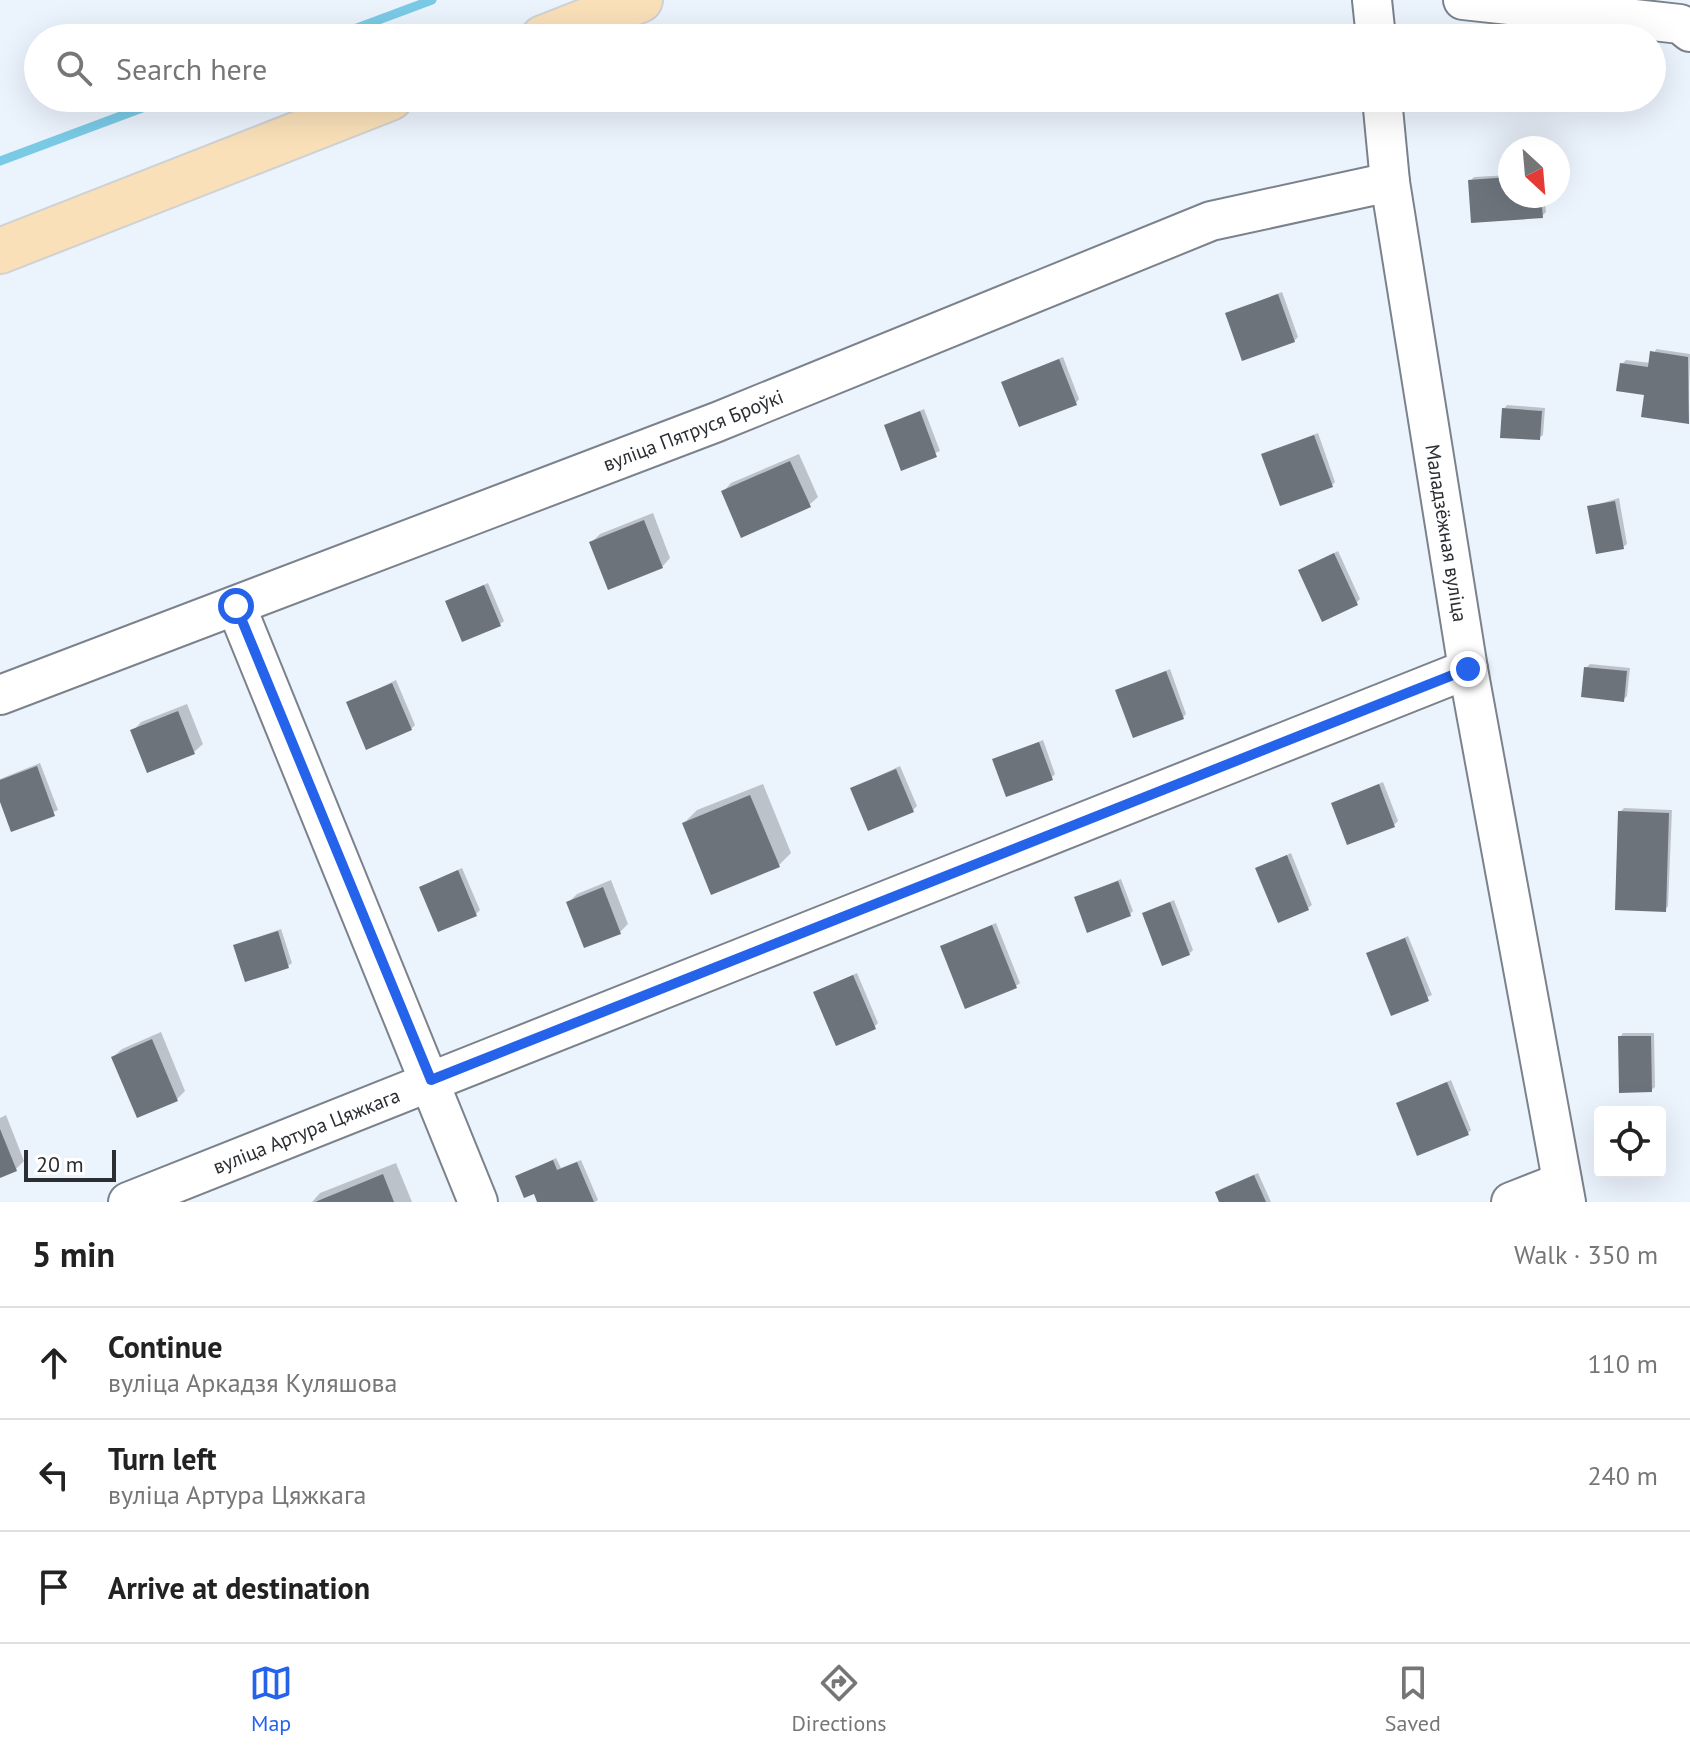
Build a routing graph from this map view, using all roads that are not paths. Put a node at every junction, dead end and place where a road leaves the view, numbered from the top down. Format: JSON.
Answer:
{"nodes":[{"id":1,"x":640,"y":0,"type":"edge"},
{"id":2,"x":1372,"y":0,"type":"edge"},
{"id":3,"x":1463,"y":0,"type":"edge"},
{"id":4,"x":579,"y":24,"type":"edge"},
{"id":5,"x":1375,"y":24,"type":"edge"},
{"id":6,"x":1687,"y":26,"type":"edge"},
{"id":7,"x":354,"y":112,"type":"edge"},
{"id":8,"x":1383,"y":112,"type":"edge"},
{"id":9,"x":1390,"y":182,"type":"junction"},
{"id":10,"x":0,"y":251,"type":"edge"},
{"id":11,"x":236,"y":606,"type":"junction"},
{"id":12,"x":1468,"y":669,"type":"junction"},
{"id":13,"x":0,"y":695,"type":"edge"},
{"id":14,"x":431,"y":1080,"type":"junction"},
{"id":15,"x":1564,"y":1192,"type":"edge"},
{"id":16,"x":128,"y":1202,"type":"edge"},
{"id":17,"x":478,"y":1202,"type":"edge"},
{"id":18,"x":1511,"y":1202,"type":"edge"}],
"edges":[{"from":1,"to":4,"type":"main road"},
{"from":2,"to":5,"type":"street"},
{"from":3,"to":6,"type":"street"},
{"from":7,"to":10,"type":"main road"},
{"from":8,"to":9,"type":"street","name":"Маладзёжная вуліца"},
{"from":9,"to":11,"type":"street","name":"вуліца Пятруся Броўкі"},
{"from":9,"to":12,"type":"street","name":"Маладзёжная вуліца"},
{"from":11,"to":13,"type":"street","name":"вуліца Пятруся Броўкі"},
{"from":11,"to":14,"type":"street"},
{"from":12,"to":14,"type":"street","name":"вуліца Артура Цяжкага"},
{"from":12,"to":15,"type":"street","name":"Маладзёжная вуліца"},
{"from":14,"to":16,"type":"street","name":"вуліца Артура Цяжкага"},
{"from":14,"to":17,"type":"street"},
{"from":15,"to":18,"type":"street"}]}
